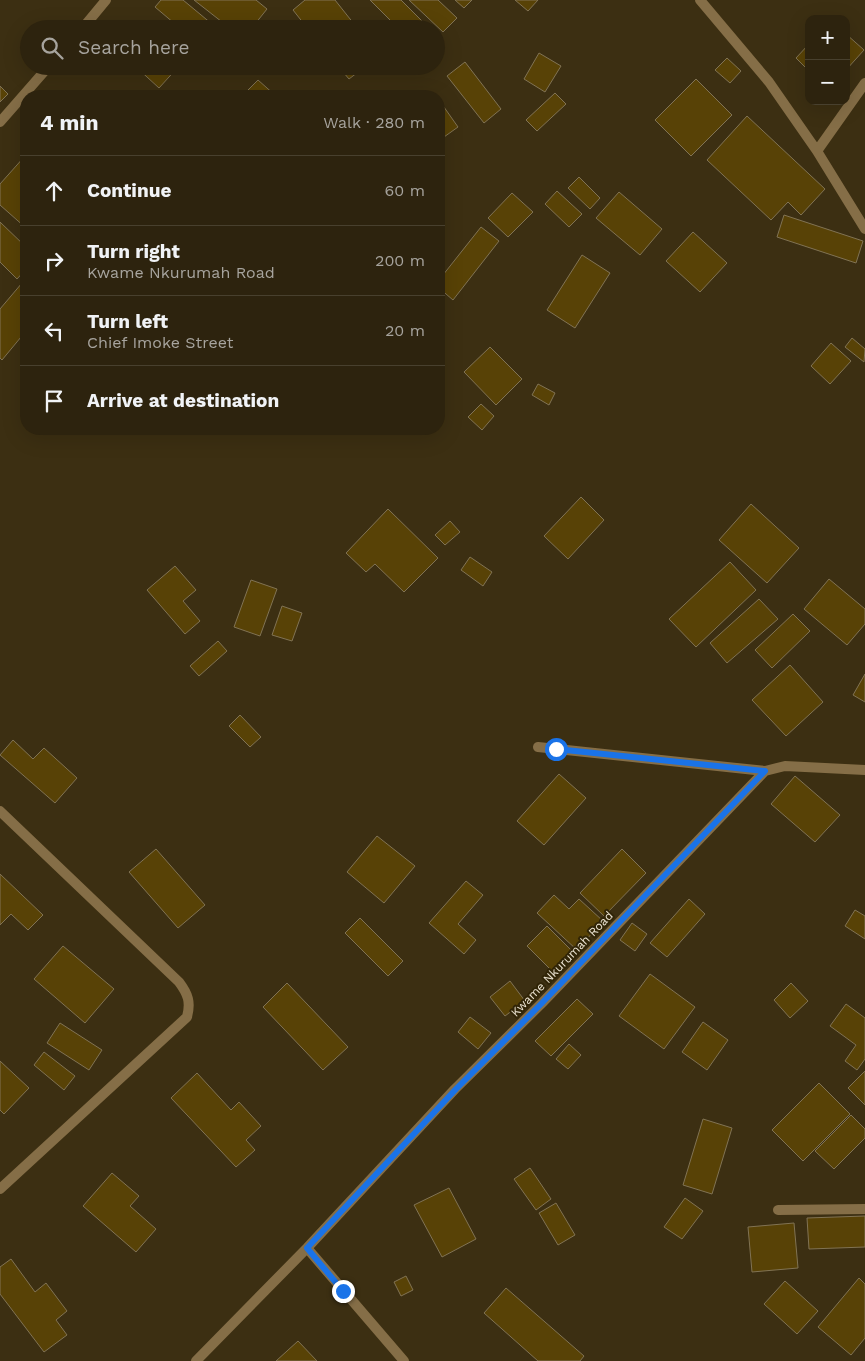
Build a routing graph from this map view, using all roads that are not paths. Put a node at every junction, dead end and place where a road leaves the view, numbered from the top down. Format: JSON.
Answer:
{"nodes":[{"id":1,"x":106,"y":0,"type":"edge"},
{"id":2,"x":700,"y":0,"type":"edge"},
{"id":3,"x":89,"y":20,"type":"edge"},
{"id":4,"x":41,"y":75,"type":"edge"},
{"id":5,"x":865,"y":83,"type":"edge"},
{"id":6,"x":28,"y":90,"type":"edge"},
{"id":7,"x":20,"y":99,"type":"edge"},
{"id":8,"x":0,"y":122,"type":"edge"},
{"id":9,"x":817,"y":151,"type":"junction"},
{"id":10,"x":865,"y":228,"type":"edge"},
{"id":11,"x":538,"y":747,"type":"dead end"},
{"id":12,"x":865,"y":770,"type":"edge"},
{"id":13,"x":765,"y":771,"type":"junction"},
{"id":14,"x":0,"y":811,"type":"edge"},
{"id":15,"x":0,"y":1189,"type":"edge"},
{"id":16,"x":865,"y":1209,"type":"edge"},
{"id":17,"x":778,"y":1210,"type":"dead end"},
{"id":18,"x":307,"y":1248,"type":"junction"},
{"id":19,"x":196,"y":1361,"type":"edge"},
{"id":20,"x":404,"y":1361,"type":"edge"}],
"edges":[{"from":1,"to":3,"type":"street"},
{"from":2,"to":9,"type":"street"},
{"from":4,"to":6,"type":"street"},
{"from":5,"to":9,"type":"street"},
{"from":7,"to":8,"type":"street"},
{"from":9,"to":10,"type":"street"},
{"from":11,"to":13,"type":"street"},
{"from":12,"to":13,"type":"street"},
{"from":13,"to":18,"type":"street","name":"Kwame Nkurumah Road"},
{"from":14,"to":15,"type":"street"},
{"from":16,"to":17,"type":"street"},
{"from":18,"to":19,"type":"street","name":"Kwame Nkurumah Road"},
{"from":18,"to":20,"type":"street"}]}
